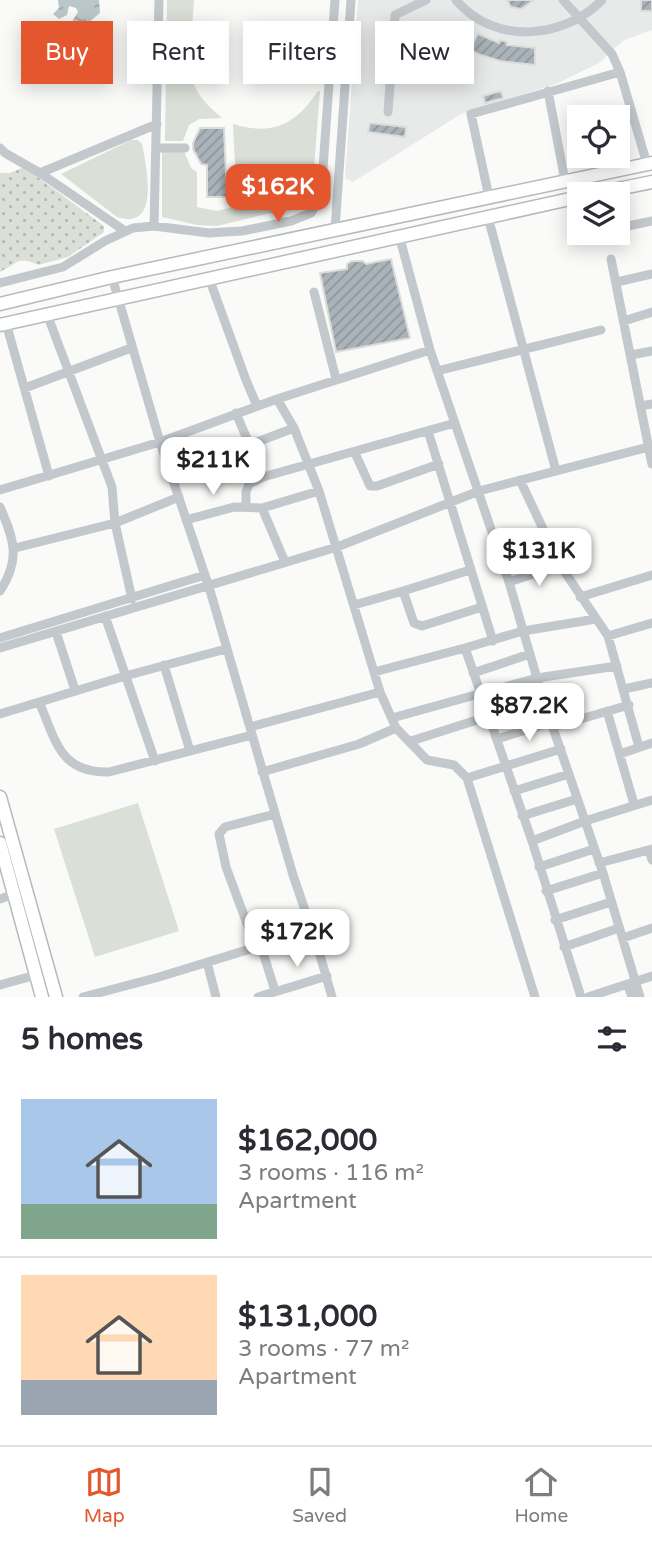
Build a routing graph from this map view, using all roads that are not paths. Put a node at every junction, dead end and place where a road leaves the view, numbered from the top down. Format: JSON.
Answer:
{"nodes":[{"id":1,"x":159,"y":0,"type":"edge"},
{"id":2,"x":335,"y":0,"type":"edge"},
{"id":3,"x":351,"y":0,"type":"edge"},
{"id":4,"x":426,"y":0,"type":"edge"},
{"id":5,"x":456,"y":0,"type":"edge"},
{"id":6,"x":563,"y":0,"type":"edge"},
{"id":7,"x":602,"y":0,"type":"edge"},
{"id":8,"x":580,"y":18,"type":"junction"},
{"id":9,"x":621,"y":72,"type":"junction"},
{"id":10,"x":548,"y":91,"type":"junction"},
{"id":11,"x":388,"y":112,"type":"dead end"},
{"id":12,"x":157,"y":124,"type":"junction"},
{"id":13,"x":156,"y":148,"type":"junction"},
{"id":14,"x":185,"y":148,"type":"dead end"},
{"id":15,"x":2,"y":154,"type":"edge"},
{"id":16,"x":650,"y":164,"type":"edge"},
{"id":17,"x":40,"y":173,"type":"junction"},
{"id":18,"x":565,"y":181,"type":"junction"},
{"id":19,"x":652,"y":182,"type":"edge"},
{"id":20,"x":545,"y":185,"type":"junction"},
{"id":21,"x":630,"y":187,"type":"edge"},
{"id":22,"x":489,"y":197,"type":"junction"},
{"id":23,"x":567,"y":199,"type":"edge"},
{"id":24,"x":549,"y":203,"type":"junction"},
{"id":25,"x":488,"y":217,"type":"junction"},
{"id":26,"x":652,"y":221,"type":"edge"},
{"id":27,"x":154,"y":226,"type":"junction"},
{"id":28,"x":630,"y":226,"type":"edge"},
{"id":29,"x":335,"y":229,"type":"junction"},
{"id":30,"x":125,"y":231,"type":"junction"},
{"id":31,"x":399,"y":235,"type":"junction"},
{"id":32,"x":611,"y":259,"type":"dead end"},
{"id":33,"x":652,"y":274,"type":"edge"},
{"id":34,"x":112,"y":277,"type":"junction"},
{"id":35,"x":209,"y":278,"type":"junction"},
{"id":36,"x":617,"y":282,"type":"junction"},
{"id":37,"x":0,"y":283,"type":"edge"},
{"id":38,"x":314,"y":292,"type":"dead end"},
{"id":39,"x":118,"y":300,"type":"junction"},
{"id":40,"x":0,"y":304,"type":"edge"},
{"id":41,"x":652,"y":312,"type":"edge"},
{"id":42,"x":47,"y":314,"type":"junction"},
{"id":43,"x":624,"y":321,"type":"junction"},
{"id":44,"x":3,"y":324,"type":"edge"},
{"id":45,"x":601,"y":330,"type":"dead end"},
{"id":46,"x":131,"y":348,"type":"junction"},
{"id":47,"x":430,"y":350,"type":"junction"},
{"id":48,"x":523,"y":350,"type":"junction"},
{"id":49,"x":652,"y":351,"type":"edge"},
{"id":50,"x":631,"y":355,"type":"junction"},
{"id":51,"x":68,"y":370,"type":"junction"},
{"id":52,"x":437,"y":371,"type":"junction"},
{"id":53,"x":336,"y":379,"type":"junction"},
{"id":54,"x":25,"y":388,"type":"junction"},
{"id":55,"x":277,"y":399,"type":"junction"},
{"id":56,"x":652,"y":404,"type":"edge"},
{"id":57,"x":257,"y":406,"type":"junction"},
{"id":58,"x":640,"y":406,"type":"junction"},
{"id":59,"x":236,"y":413,"type":"junction"},
{"id":60,"x":455,"y":423,"type":"junction"},
{"id":61,"x":294,"y":428,"type":"junction"},
{"id":62,"x":428,"y":431,"type":"junction"},
{"id":63,"x":160,"y":442,"type":"junction"},
{"id":64,"x":249,"y":445,"type":"junction"},
{"id":65,"x":650,"y":447,"type":"edge"},
{"id":66,"x":355,"y":453,"type":"junction"},
{"id":67,"x":102,"y":460,"type":"junction"},
{"id":68,"x":309,"y":464,"type":"junction"},
{"id":69,"x":439,"y":464,"type":"junction"},
{"id":70,"x":652,"y":464,"type":"edge"},
{"id":71,"x":556,"y":471,"type":"junction"},
{"id":72,"x":49,"y":476,"type":"junction"},
{"id":73,"x":263,"y":477,"type":"junction"},
{"id":74,"x":520,"y":481,"type":"junction"},
{"id":75,"x":0,"y":490,"type":"edge"},
{"id":76,"x":319,"y":491,"type":"junction"},
{"id":77,"x":479,"y":491,"type":"junction"},
{"id":78,"x":179,"y":497,"type":"junction"},
{"id":79,"x":451,"y":502,"type":"junction"},
{"id":80,"x":246,"y":506,"type":"junction"},
{"id":81,"x":0,"y":507,"type":"edge"},
{"id":82,"x":262,"y":508,"type":"junction"},
{"id":83,"x":2,"y":519,"type":"edge"},
{"id":84,"x":186,"y":520,"type":"junction"},
{"id":85,"x":115,"y":523,"type":"junction"},
{"id":86,"x":337,"y":547,"type":"junction"},
{"id":87,"x":15,"y":548,"type":"junction"},
{"id":88,"x":285,"y":562,"type":"junction"},
{"id":89,"x":560,"y":565,"type":"junction"},
{"id":90,"x":470,"y":570,"type":"junction"},
{"id":91,"x":205,"y":575,"type":"junction"},
{"id":92,"x":652,"y":575,"type":"edge"},
{"id":93,"x":509,"y":582,"type":"junction"},
{"id":94,"x":209,"y":587,"type":"junction"},
{"id":95,"x":0,"y":591,"type":"edge"},
{"id":96,"x":403,"y":591,"type":"junction"},
{"id":97,"x":580,"y":597,"type":"junction"},
{"id":98,"x":132,"y":599,"type":"junction"},
{"id":99,"x":354,"y":605,"type":"junction"},
{"id":100,"x":482,"y":607,"type":"junction"},
{"id":101,"x":105,"y":616,"type":"junction"},
{"id":102,"x":596,"y":620,"type":"junction"},
{"id":103,"x":652,"y":623,"type":"edge"},
{"id":104,"x":523,"y":631,"type":"junction"},
{"id":105,"x":56,"y":632,"type":"junction"},
{"id":106,"x":608,"y":636,"type":"junction"},
{"id":107,"x":0,"y":638,"type":"edge"},
{"id":108,"x":493,"y":640,"type":"junction"},
{"id":109,"x":0,"y":648,"type":"edge"},
{"id":110,"x":226,"y":649,"type":"junction"},
{"id":111,"x":465,"y":649,"type":"junction"},
{"id":112,"x":530,"y":654,"type":"junction"},
{"id":113,"x":164,"y":665,"type":"junction"},
{"id":114,"x":617,"y":666,"type":"junction"},
{"id":115,"x":373,"y":672,"type":"junction"},
{"id":116,"x":474,"y":673,"type":"junction"},
{"id":117,"x":125,"y":676,"type":"junction"},
{"id":118,"x":537,"y":678,"type":"junction"},
{"id":119,"x":652,"y":683,"type":"edge"},
{"id":120,"x":624,"y":689,"type":"junction"},
{"id":121,"x":75,"y":690,"type":"junction"},
{"id":122,"x":380,"y":692,"type":"junction"},
{"id":123,"x":481,"y":693,"type":"junction"},
{"id":124,"x":543,"y":699,"type":"junction"},
{"id":125,"x":38,"y":702,"type":"junction"},
{"id":126,"x":629,"y":705,"type":"junction"},
{"id":127,"x":607,"y":711,"type":"junction"},
{"id":128,"x":0,"y":714,"type":"edge"},
{"id":129,"x":489,"y":716,"type":"junction"},
{"id":130,"x":392,"y":718,"type":"junction"},
{"id":131,"x":552,"y":725,"type":"junction"},
{"id":132,"x":396,"y":728,"type":"junction"},
{"id":133,"x":251,"y":731,"type":"junction"},
{"id":134,"x":497,"y":739,"type":"junction"},
{"id":135,"x":411,"y":741,"type":"junction"},
{"id":136,"x":652,"y":743,"type":"edge"},
{"id":137,"x":639,"y":747,"type":"junction"},
{"id":138,"x":561,"y":749,"type":"junction"},
{"id":139,"x":190,"y":751,"type":"junction"},
{"id":140,"x":620,"y":754,"type":"junction"},
{"id":141,"x":155,"y":761,"type":"junction"},
{"id":142,"x":505,"y":765,"type":"junction"},
{"id":143,"x":262,"y":772,"type":"junction"},
{"id":144,"x":569,"y":774,"type":"junction"},
{"id":145,"x":467,"y":778,"type":"junction"},
{"id":146,"x":514,"y":791,"type":"junction"},
{"id":147,"x":0,"y":797,"type":"edge"},
{"id":148,"x":577,"y":799,"type":"junction"},
{"id":149,"x":652,"y":800,"type":"edge"},
{"id":150,"x":634,"y":804,"type":"junction"},
{"id":151,"x":275,"y":814,"type":"junction"},
{"id":152,"x":523,"y":816,"type":"junction"},
{"id":153,"x":584,"y":821,"type":"junction"},
{"id":154,"x":532,"y":841,"type":"junction"},
{"id":155,"x":1,"y":848,"type":"edge"},
{"id":156,"x":594,"y":849,"type":"junction"},
{"id":157,"x":651,"y":849,"type":"edge"},
{"id":158,"x":652,"y":860,"type":"edge"},
{"id":159,"x":599,"y":863,"type":"junction"},
{"id":160,"x":539,"y":867,"type":"junction"},
{"id":161,"x":603,"y":873,"type":"junction"},
{"id":162,"x":546,"y":891,"type":"junction"},
{"id":163,"x":13,"y":894,"type":"junction"},
{"id":164,"x":0,"y":899,"type":"edge"},
{"id":165,"x":611,"y":902,"type":"junction"},
{"id":166,"x":555,"y":920,"type":"junction"},
{"id":167,"x":619,"y":928,"type":"junction"},
{"id":168,"x":652,"y":928,"type":"edge"},
{"id":169,"x":312,"y":930,"type":"junction"},
{"id":170,"x":623,"y":938,"type":"junction"},
{"id":171,"x":258,"y":947,"type":"junction"},
{"id":172,"x":564,"y":947,"type":"junction"},
{"id":173,"x":206,"y":962,"type":"junction"},
{"id":174,"x":36,"y":975,"type":"junction"},
{"id":175,"x":327,"y":976,"type":"junction"},
{"id":176,"x":652,"y":976,"type":"edge"},
{"id":177,"x":632,"y":984,"type":"junction"},
{"id":178,"x":0,"y":985,"type":"edge"},
{"id":179,"x":275,"y":991,"type":"junction"},
{"id":180,"x":287,"y":993,"type":"edge"},
{"id":181,"x":94,"y":996,"type":"edge"},
{"id":182,"x":42,"y":997,"type":"edge"},
{"id":183,"x":56,"y":997,"type":"edge"},
{"id":184,"x":83,"y":997,"type":"edge"},
{"id":185,"x":216,"y":997,"type":"edge"},
{"id":186,"x":258,"y":997,"type":"edge"},
{"id":187,"x":332,"y":997,"type":"edge"},
{"id":188,"x":535,"y":997,"type":"edge"},
{"id":189,"x":581,"y":997,"type":"edge"},
{"id":190,"x":587,"y":997,"type":"edge"},
{"id":191,"x":632,"y":997,"type":"edge"},
{"id":192,"x":640,"y":997,"type":"edge"}],
"edges":[{"from":1,"to":12,"type":"street"},
{"from":2,"to":27,"type":"street"},
{"from":3,"to":29,"type":"street"},
{"from":4,"to":11,"type":"street"},
{"from":5,"to":8,"type":"street"},
{"from":6,"to":8,"type":"street"},
{"from":7,"to":8,"type":"street"},
{"from":8,"to":9,"type":"street"},
{"from":9,"to":10,"type":"street"},
{"from":9,"to":16,"type":"street"},
{"from":10,"to":18,"type":"street"},
{"from":10,"to":22,"type":"street"},
{"from":12,"to":13,"type":"street"},
{"from":12,"to":17,"type":"street"},
{"from":13,"to":14,"type":"street"},
{"from":13,"to":27,"type":"street"},
{"from":15,"to":17,"type":"street"},
{"from":16,"to":18,"type":"main road"},
{"from":17,"to":30,"type":"street"},
{"from":18,"to":20,"type":"main road"},
{"from":19,"to":21,"type":"main road"},
{"from":20,"to":22,"type":"main road"},
{"from":20,"to":24,"type":"main road"},
{"from":22,"to":29,"type":"main road"},
{"from":23,"to":24,"type":"main road"},
{"from":24,"to":25,"type":"main road"},
{"from":25,"to":31,"type":"main road"},
{"from":25,"to":48,"type":"street"},
{"from":26,"to":28,"type":"street"},
{"from":27,"to":30,"type":"street"},
{"from":29,"to":34,"type":"main road"},
{"from":30,"to":37,"type":"street"},
{"from":31,"to":35,"type":"main road"},
{"from":31,"to":47,"type":"street"},
{"from":32,"to":36,"type":"street"},
{"from":33,"to":36,"type":"street"},
{"from":34,"to":39,"type":"street"},
{"from":34,"to":40,"type":"main road"},
{"from":35,"to":39,"type":"main road"},
{"from":35,"to":57,"type":"street"},
{"from":36,"to":43,"type":"street"},
{"from":38,"to":53,"type":"street"},
{"from":39,"to":42,"type":"main road"},
{"from":39,"to":46,"type":"street"},
{"from":41,"to":43,"type":"street"},
{"from":42,"to":44,"type":"main road"},
{"from":42,"to":51,"type":"street"},
{"from":43,"to":50,"type":"street"},
{"from":44,"to":54,"type":"street"},
{"from":45,"to":48,"type":"street"},
{"from":46,"to":51,"type":"street"},
{"from":46,"to":63,"type":"street"},
{"from":47,"to":52,"type":"street"},
{"from":47,"to":53,"type":"street"},
{"from":48,"to":52,"type":"street"},
{"from":48,"to":71,"type":"street"},
{"from":49,"to":50,"type":"street"},
{"from":50,"to":58,"type":"street"},
{"from":51,"to":54,"type":"street"},
{"from":51,"to":67,"type":"street"},
{"from":52,"to":60,"type":"street"},
{"from":53,"to":55,"type":"street"},
{"from":54,"to":72,"type":"street"},
{"from":55,"to":57,"type":"street"},
{"from":55,"to":61,"type":"street"},
{"from":56,"to":58,"type":"street"},
{"from":57,"to":59,"type":"street"},
{"from":58,"to":65,"type":"street"},
{"from":59,"to":63,"type":"street"},
{"from":59,"to":64,"type":"street"},
{"from":60,"to":62,"type":"street"},
{"from":60,"to":77,"type":"street"},
{"from":61,"to":64,"type":"street"},
{"from":61,"to":68,"type":"street"},
{"from":62,"to":66,"type":"street"},
{"from":62,"to":69,"type":"street"},
{"from":63,"to":67,"type":"street"},
{"from":63,"to":78,"type":"street"},
{"from":64,"to":73,"type":"street"},
{"from":65,"to":70,"type":"street"},
{"from":65,"to":71,"type":"street"},
{"from":66,"to":68,"type":"street"},
{"from":66,"to":69,"type":"street"},
{"from":67,"to":72,"type":"street"},
{"from":67,"to":85,"type":"street"},
{"from":68,"to":73,"type":"street"},
{"from":68,"to":76,"type":"street"},
{"from":69,"to":79,"type":"street"},
{"from":71,"to":74,"type":"street"},
{"from":72,"to":75,"type":"street"},
{"from":73,"to":80,"type":"street"},
{"from":74,"to":77,"type":"street"},
{"from":74,"to":89,"type":"street"},
{"from":76,"to":82,"type":"street"},
{"from":76,"to":86,"type":"street"},
{"from":77,"to":79,"type":"street"},
{"from":77,"to":93,"type":"street"},
{"from":78,"to":84,"type":"street"},
{"from":78,"to":85,"type":"street"},
{"from":79,"to":86,"type":"street"},
{"from":79,"to":90,"type":"street"},
{"from":80,"to":82,"type":"street"},
{"from":80,"to":84,"type":"street"},
{"from":81,"to":83,"type":"street"},
{"from":82,"to":88,"type":"street"},
{"from":83,"to":87,"type":"street"},
{"from":84,"to":91,"type":"street"},
{"from":85,"to":87,"type":"street"},
{"from":85,"to":98,"type":"street"},
{"from":86,"to":88,"type":"street"},
{"from":86,"to":99,"type":"street"},
{"from":87,"to":95,"type":"street"},
{"from":88,"to":94,"type":"street"},
{"from":89,"to":93,"type":"street"},
{"from":89,"to":97,"type":"street"},
{"from":90,"to":96,"type":"street"},
{"from":90,"to":100,"type":"street"},
{"from":91,"to":94,"type":"street"},
{"from":91,"to":98,"type":"street"},
{"from":92,"to":97,"type":"street"},
{"from":93,"to":104,"type":"street"},
{"from":94,"to":101,"type":"street"},
{"from":94,"to":110,"type":"street"},
{"from":96,"to":99,"type":"street"},
{"from":96,"to":100,"type":"street"},
{"from":97,"to":102,"type":"street"},
{"from":98,"to":107,"type":"street"},
{"from":99,"to":115,"type":"street"},
{"from":100,"to":108,"type":"street"},
{"from":101,"to":105,"type":"street"},
{"from":101,"to":117,"type":"street"},
{"from":102,"to":104,"type":"street"},
{"from":102,"to":106,"type":"street"},
{"from":103,"to":106,"type":"street"},
{"from":104,"to":108,"type":"street"},
{"from":104,"to":112,"type":"street"},
{"from":105,"to":109,"type":"street"},
{"from":105,"to":121,"type":"street"},
{"from":106,"to":114,"type":"street"},
{"from":108,"to":111,"type":"street"},
{"from":110,"to":113,"type":"street"},
{"from":110,"to":133,"type":"street"},
{"from":111,"to":115,"type":"street"},
{"from":111,"to":116,"type":"street"},
{"from":112,"to":116,"type":"street"},
{"from":112,"to":118,"type":"street"},
{"from":113,"to":117,"type":"street"},
{"from":113,"to":139,"type":"street"},
{"from":114,"to":118,"type":"street"},
{"from":114,"to":120,"type":"street"},
{"from":115,"to":122,"type":"street"},
{"from":116,"to":123,"type":"street"},
{"from":117,"to":121,"type":"street"},
{"from":117,"to":141,"type":"street"},
{"from":118,"to":123,"type":"street"},
{"from":118,"to":124,"type":"street"},
{"from":119,"to":120,"type":"street"},
{"from":120,"to":126,"type":"street"},
{"from":121,"to":125,"type":"street"},
{"from":122,"to":130,"type":"street"},
{"from":122,"to":133,"type":"street"},
{"from":123,"to":129,"type":"street"},
{"from":123,"to":130,"type":"street"},
{"from":124,"to":129,"type":"street"},
{"from":124,"to":131,"type":"street"},
{"from":125,"to":128,"type":"street"},
{"from":125,"to":141,"type":"street"},
{"from":126,"to":127,"type":"street"},
{"from":126,"to":137,"type":"street"},
{"from":127,"to":131,"type":"street"},
{"from":127,"to":140,"type":"street"},
{"from":129,"to":134,"type":"street"},
{"from":129,"to":135,"type":"street"},
{"from":130,"to":132,"type":"street"},
{"from":131,"to":134,"type":"street"},
{"from":131,"to":138,"type":"street"},
{"from":132,"to":135,"type":"street"},
{"from":132,"to":143,"type":"street"},
{"from":133,"to":139,"type":"street"},
{"from":133,"to":143,"type":"street"},
{"from":134,"to":142,"type":"street"},
{"from":135,"to":145,"type":"street"},
{"from":136,"to":137,"type":"street"},
{"from":137,"to":140,"type":"street"},
{"from":138,"to":142,"type":"street"},
{"from":138,"to":144,"type":"street"},
{"from":139,"to":141,"type":"street"},
{"from":140,"to":150,"type":"street"},
{"from":142,"to":145,"type":"street"},
{"from":142,"to":146,"type":"street"},
{"from":143,"to":151,"type":"street"},
{"from":144,"to":146,"type":"street"},
{"from":144,"to":148,"type":"street"},
{"from":145,"to":188,"type":"street"},
{"from":146,"to":152,"type":"street"},
{"from":147,"to":183,"type":"main road"},
{"from":148,"to":152,"type":"street"},
{"from":148,"to":153,"type":"street"},
{"from":149,"to":150,"type":"street"},
{"from":150,"to":153,"type":"street"},
{"from":151,"to":169,"type":"street"},
{"from":151,"to":171,"type":"street"},
{"from":152,"to":154,"type":"street"},
{"from":153,"to":154,"type":"street"},
{"from":153,"to":156,"type":"street"},
{"from":154,"to":160,"type":"street"},
{"from":155,"to":163,"type":"main road"},
{"from":156,"to":159,"type":"street"},
{"from":156,"to":160,"type":"street"},
{"from":157,"to":158,"type":"street"},
{"from":157,"to":159,"type":"street"},
{"from":159,"to":161,"type":"street"},
{"from":160,"to":162,"type":"street"},
{"from":161,"to":162,"type":"street"},
{"from":161,"to":165,"type":"street"},
{"from":162,"to":166,"type":"street"},
{"from":163,"to":164,"type":"street"},
{"from":163,"to":174,"type":"main road"},
{"from":165,"to":166,"type":"street"},
{"from":165,"to":167,"type":"street"},
{"from":166,"to":172,"type":"street"},
{"from":167,"to":170,"type":"street"},
{"from":167,"to":172,"type":"street"},
{"from":168,"to":170,"type":"street"},
{"from":169,"to":171,"type":"street"},
{"from":169,"to":175,"type":"street"},
{"from":170,"to":177,"type":"street"},
{"from":171,"to":173,"type":"street"},
{"from":171,"to":179,"type":"street"},
{"from":172,"to":189,"type":"street"},
{"from":173,"to":181,"type":"street"},
{"from":173,"to":185,"type":"street"},
{"from":174,"to":178,"type":"street"},
{"from":174,"to":182,"type":"main road"},
{"from":175,"to":180,"type":"street"},
{"from":175,"to":187,"type":"street"},
{"from":176,"to":177,"type":"street"},
{"from":177,"to":190,"type":"street"},
{"from":177,"to":191,"type":"street"},
{"from":177,"to":192,"type":"street"},
{"from":179,"to":180,"type":"street"},
{"from":179,"to":186,"type":"street"},
{"from":181,"to":184,"type":"street"}]}
